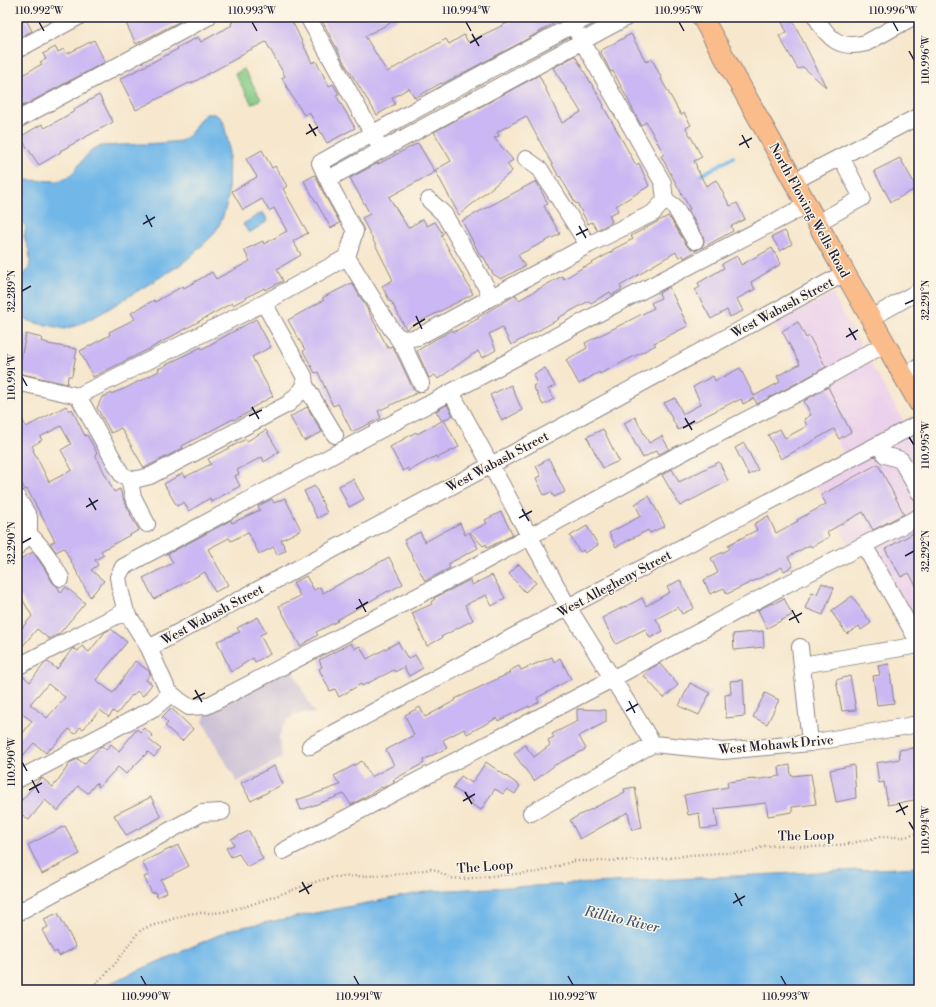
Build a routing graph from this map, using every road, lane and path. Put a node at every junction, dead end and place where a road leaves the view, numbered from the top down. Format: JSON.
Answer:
{"nodes":[{"id":1,"x":78,"y":17,"type":"edge"},
{"id":2,"x":208,"y":17,"type":"edge"},
{"id":3,"x":308,"y":17,"type":"edge"},
{"id":4,"x":588,"y":17,"type":"edge"},
{"id":5,"x":627,"y":17,"type":"edge"},
{"id":6,"x":702,"y":17,"type":"edge"},
{"id":7,"x":816,"y":17,"type":"edge"},
{"id":8,"x":913,"y":17,"type":"edge"},
{"id":9,"x":573,"y":25,"type":"junction"},
{"id":10,"x":582,"y":41,"type":"junction"},
{"id":11,"x":17,"y":50,"type":"edge"},
{"id":12,"x":504,"y":62,"type":"junction"},
{"id":13,"x":512,"y":78,"type":"junction"},
{"id":14,"x":438,"y":98,"type":"junction"},
{"id":15,"x":447,"y":114,"type":"junction"},
{"id":16,"x":919,"y":116,"type":"edge"},
{"id":17,"x":17,"y":120,"type":"edge"},
{"id":18,"x":372,"y":134,"type":"junction"},
{"id":19,"x":381,"y":150,"type":"junction"},
{"id":20,"x":841,"y":157,"type":"junction"},
{"id":21,"x":526,"y":159,"type":"dead end"},
{"id":22,"x":328,"y":179,"type":"junction"},
{"id":23,"x":794,"y":181,"type":"junction"},
{"id":24,"x":429,"y":200,"type":"dead end"},
{"id":25,"x":665,"y":200,"type":"junction"},
{"id":26,"x":807,"y":205,"type":"junction"},
{"id":27,"x":817,"y":223,"type":"junction"},
{"id":28,"x":695,"y":241,"type":"dead end"},
{"id":29,"x":588,"y":245,"type":"junction"},
{"id":30,"x":347,"y":257,"type":"junction"},
{"id":31,"x":845,"y":273,"type":"junction"},
{"id":32,"x":919,"y":291,"type":"edge"},
{"id":33,"x":492,"y":297,"type":"junction"},
{"id":34,"x":264,"y":303,"type":"junction"},
{"id":35,"x":871,"y":318,"type":"junction"},
{"id":36,"x":398,"y":337,"type":"junction"},
{"id":37,"x":885,"y":344,"type":"junction"},
{"id":38,"x":911,"y":371,"type":"edge"},
{"id":39,"x":17,"y":382,"type":"edge"},
{"id":40,"x":421,"y":383,"type":"dead end"},
{"id":41,"x":305,"y":385,"type":"junction"},
{"id":42,"x":451,"y":392,"type":"junction"},
{"id":43,"x":78,"y":396,"type":"junction"},
{"id":44,"x":919,"y":403,"type":"edge"},
{"id":45,"x":919,"y":423,"type":"edge"},
{"id":46,"x":335,"y":435,"type":"dead end"},
{"id":47,"x":879,"y":444,"type":"junction"},
{"id":48,"x":492,"y":465,"type":"junction"},
{"id":49,"x":129,"y":478,"type":"junction"},
{"id":50,"x":918,"y":485,"type":"edge"},
{"id":51,"x":17,"y":496,"type":"edge"},
{"id":52,"x":919,"y":517,"type":"edge"},
{"id":53,"x":147,"y":524,"type":"dead end"},
{"id":54,"x":29,"y":534,"type":"junction"},
{"id":55,"x":529,"y":536,"type":"junction"},
{"id":56,"x":864,"y":545,"type":"junction"},
{"id":57,"x":17,"y":547,"type":"edge"},
{"id":58,"x":61,"y":578,"type":"dead end"},
{"id":59,"x":568,"y":607,"type":"junction"},
{"id":60,"x":127,"y":616,"type":"junction"},
{"id":61,"x":919,"y":644,"type":"edge"},
{"id":62,"x":800,"y":647,"type":"dead end"},
{"id":63,"x":149,"y":648,"type":"junction"},
{"id":64,"x":802,"y":665,"type":"junction"},
{"id":65,"x":17,"y":667,"type":"edge"},
{"id":66,"x":612,"y":679,"type":"junction"},
{"id":67,"x":168,"y":691,"type":"junction"},
{"id":68,"x":919,"y":724,"type":"edge"},
{"id":69,"x":810,"y":743,"type":"junction"},
{"id":70,"x":653,"y":744,"type":"junction"},
{"id":71,"x":310,"y":746,"type":"dead end"},
{"id":72,"x":17,"y":780,"type":"edge"},
{"id":73,"x":222,"y":812,"type":"dead end"},
{"id":74,"x":531,"y":813,"type":"dead end"},
{"id":75,"x":919,"y":833,"type":"edge"},
{"id":76,"x":283,"y":851,"type":"dead end"},
{"id":77,"x":17,"y":913,"type":"edge"},
{"id":78,"x":86,"y":990,"type":"edge"}],
"edges":[{"from":1,"to":11,"type":"street"},
{"from":2,"to":17,"type":"street"},
{"from":3,"to":18,"type":"street"},
{"from":4,"to":9,"type":"street"},
{"from":5,"to":10,"type":"street"},
{"from":6,"to":23,"type":"main road","name":"North Flowing Wells Road"},
{"from":7,"to":8,"type":"street"},
{"from":9,"to":10,"type":"street"},
{"from":9,"to":12,"type":"street"},
{"from":10,"to":13,"type":"street"},
{"from":10,"to":25,"type":"street"},
{"from":12,"to":13,"type":"street"},
{"from":12,"to":14,"type":"street"},
{"from":13,"to":15,"type":"street"},
{"from":14,"to":15,"type":"street"},
{"from":14,"to":18,"type":"street"},
{"from":15,"to":19,"type":"street"},
{"from":16,"to":20,"type":"street"},
{"from":18,"to":19,"type":"street"},
{"from":18,"to":22,"type":"street"},
{"from":19,"to":22,"type":"street"},
{"from":20,"to":23,"type":"street"},
{"from":20,"to":27,"type":"street"},
{"from":21,"to":29,"type":"street"},
{"from":22,"to":30,"type":"street"},
{"from":23,"to":26,"type":"main road","name":"North Flowing Wells Road"},
{"from":24,"to":33,"type":"street"},
{"from":25,"to":28,"type":"street"},
{"from":25,"to":29,"type":"street"},
{"from":26,"to":27,"type":"main road","name":"North Flowing Wells Road"},
{"from":26,"to":42,"type":"street"},
{"from":27,"to":31,"type":"main road","name":"North Flowing Wells Road"},
{"from":29,"to":33,"type":"street"},
{"from":30,"to":34,"type":"street"},
{"from":30,"to":36,"type":"street"},
{"from":31,"to":35,"type":"main road","name":"North Flowing Wells Road"},
{"from":31,"to":48,"type":"street","name":"West Wabash Street"},
{"from":32,"to":35,"type":"street"},
{"from":33,"to":36,"type":"street"},
{"from":34,"to":41,"type":"street"},
{"from":34,"to":43,"type":"street"},
{"from":35,"to":37,"type":"main road","name":"North Flowing Wells Road"},
{"from":36,"to":40,"type":"street"},
{"from":37,"to":38,"type":"main road","name":"North Flowing Wells Road"},
{"from":37,"to":55,"type":"street"},
{"from":38,"to":44,"type":"main road","name":"North Flowing Wells Road"},
{"from":39,"to":43,"type":"street"},
{"from":41,"to":46,"type":"street"},
{"from":41,"to":49,"type":"street"},
{"from":42,"to":48,"type":"street"},
{"from":42,"to":60,"type":"street"},
{"from":43,"to":49,"type":"street"},
{"from":45,"to":47,"type":"street","name":"West Allegheny Street"},
{"from":47,"to":50,"type":"street"},
{"from":47,"to":59,"type":"street","name":"West Allegheny Street"},
{"from":48,"to":55,"type":"street"},
{"from":48,"to":63,"type":"street","name":"West Wabash Street"},
{"from":49,"to":53,"type":"street"},
{"from":51,"to":54,"type":"street"},
{"from":52,"to":56,"type":"street"},
{"from":54,"to":57,"type":"street"},
{"from":54,"to":58,"type":"street"},
{"from":55,"to":59,"type":"street"},
{"from":55,"to":67,"type":"street"},
{"from":56,"to":61,"type":"street"},
{"from":56,"to":66,"type":"street"},
{"from":59,"to":66,"type":"street"},
{"from":59,"to":71,"type":"street","name":"West Allegheny Street"},
{"from":60,"to":63,"type":"street"},
{"from":60,"to":65,"type":"street"},
{"from":61,"to":64,"type":"street"},
{"from":62,"to":64,"type":"street"},
{"from":63,"to":67,"type":"street"},
{"from":64,"to":69,"type":"street"},
{"from":66,"to":70,"type":"street"},
{"from":66,"to":76,"type":"street"},
{"from":67,"to":72,"type":"street"},
{"from":68,"to":69,"type":"street","name":"West Mohawk Drive"},
{"from":69,"to":70,"type":"street","name":"West Mohawk Drive"},
{"from":70,"to":74,"type":"street"},
{"from":73,"to":77,"type":"street"},
{"from":75,"to":78,"type":"path","name":"The Loop"}]}
